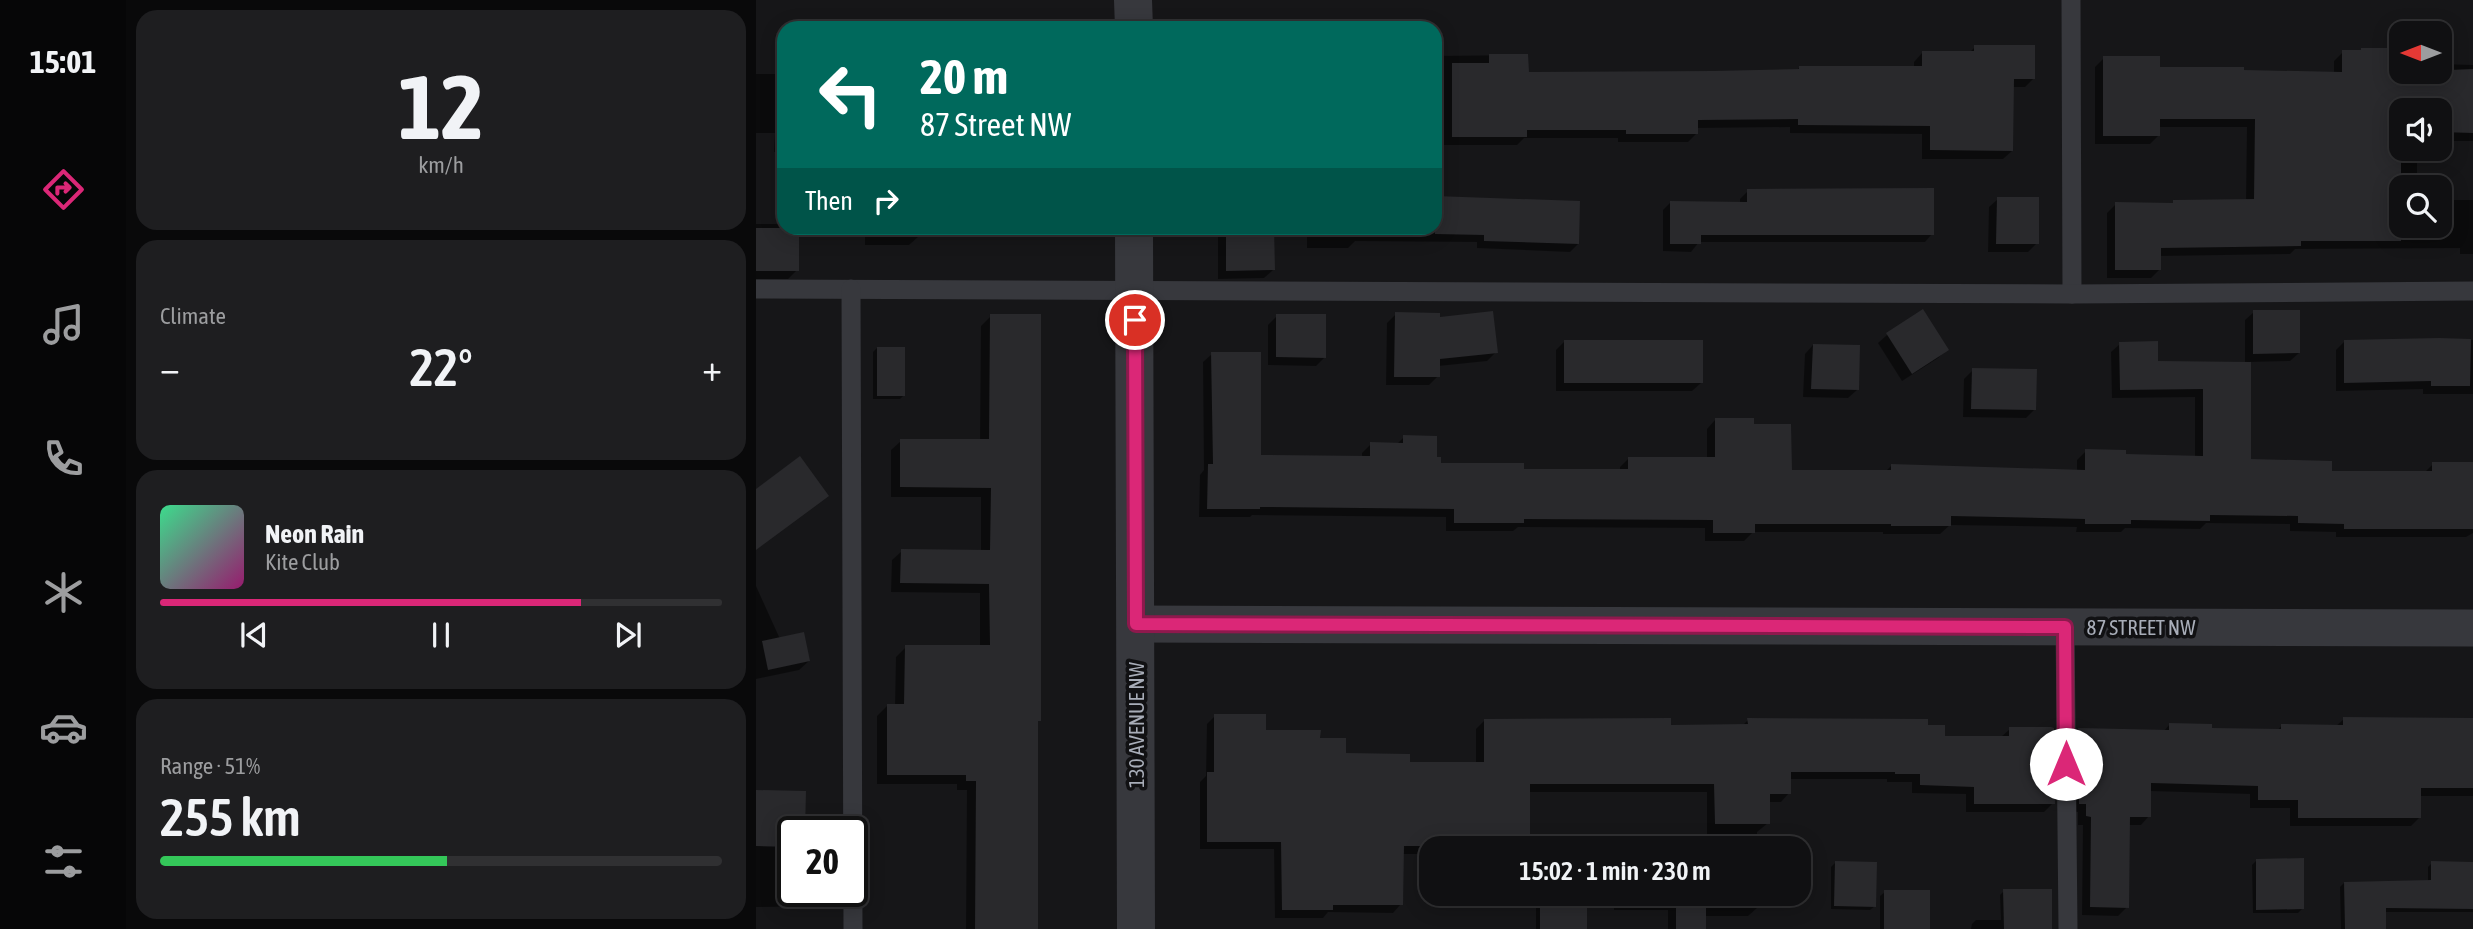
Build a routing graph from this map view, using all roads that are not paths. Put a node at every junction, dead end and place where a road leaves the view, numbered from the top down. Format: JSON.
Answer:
{"nodes":[{"id":1,"x":1133,"y":0,"type":"edge"},
{"id":2,"x":2071,"y":0,"type":"edge"},
{"id":3,"x":1133,"y":21,"type":"edge"},
{"id":4,"x":1134,"y":235,"type":"edge"},
{"id":5,"x":756,"y":289,"type":"edge"},
{"id":6,"x":851,"y":289,"type":"junction"},
{"id":7,"x":2473,"y":291,"type":"edge"},
{"id":8,"x":1135,"y":292,"type":"junction"},
{"id":9,"x":2072,"y":294,"type":"junction"},
{"id":10,"x":1136,"y":624,"type":"junction"},
{"id":11,"x":2065,"y":627,"type":"junction"},
{"id":12,"x":2473,"y":628,"type":"edge"},
{"id":13,"x":853,"y":929,"type":"edge"},
{"id":14,"x":1136,"y":929,"type":"edge"},
{"id":15,"x":2068,"y":929,"type":"edge"}],
"edges":[{"from":1,"to":3,"type":"street"},
{"from":2,"to":9,"type":"lane"},
{"from":4,"to":8,"type":"street","name":"130 AVENUE NW"},
{"from":5,"to":6,"type":"lane"},
{"from":6,"to":8,"type":"lane"},
{"from":6,"to":13,"type":"lane"},
{"from":7,"to":9,"type":"lane"},
{"from":8,"to":9,"type":"lane"},
{"from":8,"to":10,"type":"street","name":"130 AVENUE NW"},
{"from":10,"to":11,"type":"street","name":"87 STREET NW"},
{"from":10,"to":14,"type":"street","name":"130 AVENUE NW"},
{"from":11,"to":12,"type":"street","name":"87 STREET NW"},
{"from":11,"to":15,"type":"lane"}]}
